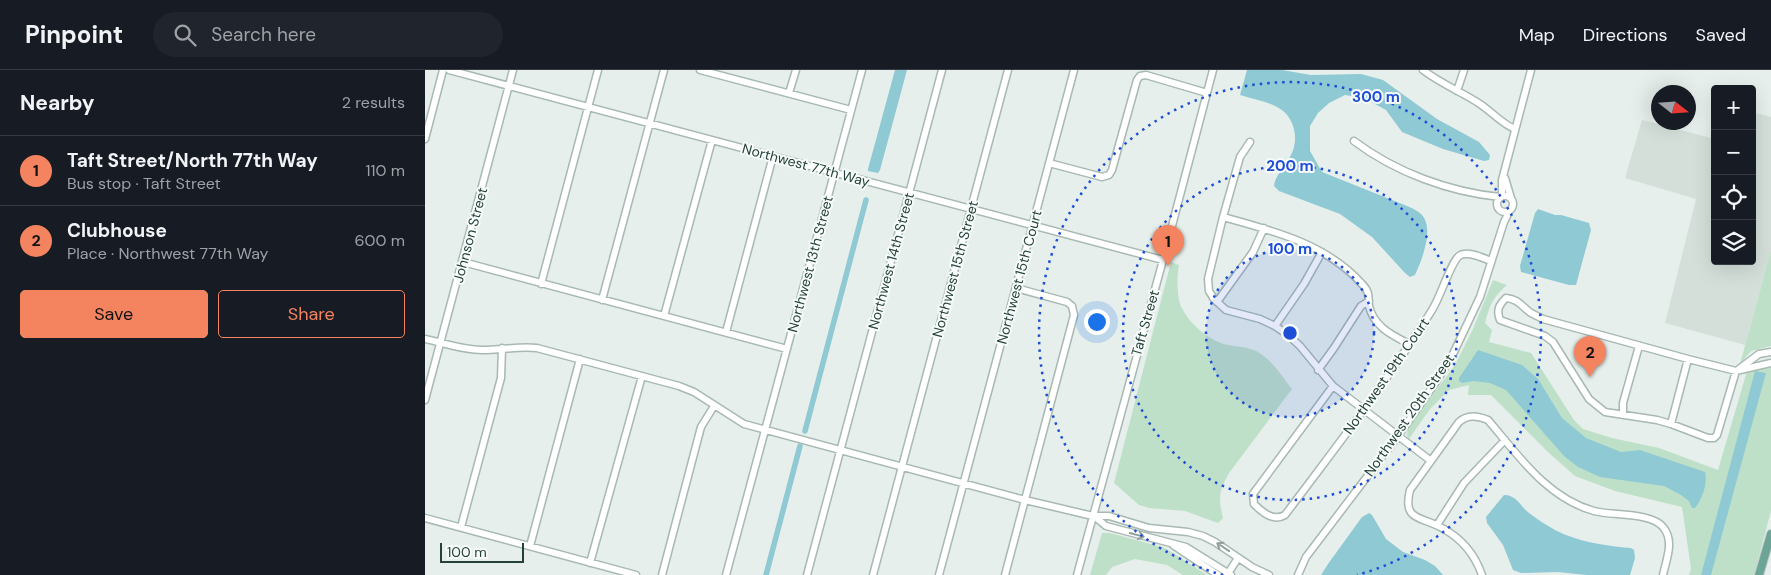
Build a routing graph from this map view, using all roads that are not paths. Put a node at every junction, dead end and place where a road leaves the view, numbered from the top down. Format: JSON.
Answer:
{"nodes":[{"id":1,"x":443,"y":70,"type":"edge"},
{"id":2,"x":449,"y":70,"type":"edge"},
{"id":3,"x":513,"y":70,"type":"edge"},
{"id":4,"x":598,"y":70,"type":"edge"},
{"id":5,"x":664,"y":70,"type":"edge"},
{"id":6,"x":700,"y":70,"type":"edge"},
{"id":7,"x":796,"y":70,"type":"edge"},
{"id":8,"x":862,"y":70,"type":"edge"},
{"id":9,"x":942,"y":70,"type":"edge"},
{"id":10,"x":1008,"y":70,"type":"edge"},
{"id":11,"x":1074,"y":70,"type":"edge"},
{"id":12,"x":1213,"y":70,"type":"edge"},
{"id":13,"x":1423,"y":70,"type":"edge"},
{"id":14,"x":1464,"y":70,"type":"edge"},
{"id":15,"x":1531,"y":70,"type":"edge"},
{"id":16,"x":728,"y":74,"type":"edge"},
{"id":17,"x":509,"y":86,"type":"junction"},
{"id":18,"x":1457,"y":91,"type":"junction"},
{"id":19,"x":789,"y":93,"type":"junction"},
{"id":20,"x":1207,"y":93,"type":"junction"},
{"id":21,"x":589,"y":107,"type":"junction"},
{"id":22,"x":851,"y":110,"type":"junction"},
{"id":23,"x":650,"y":123,"type":"junction"},
{"id":24,"x":1515,"y":129,"type":"junction"},
{"id":25,"x":425,"y":139,"type":"edge"},
{"id":26,"x":712,"y":140,"type":"junction"},
{"id":27,"x":1250,"y":142,"type":"dead end"},
{"id":28,"x":1354,"y":142,"type":"dead end"},
{"id":29,"x":773,"y":156,"type":"junction"},
{"id":30,"x":1049,"y":163,"type":"junction"},
{"id":31,"x":834,"y":172,"type":"junction"},
{"id":32,"x":1504,"y":172,"type":"junction"},
{"id":33,"x":909,"y":193,"type":"junction"},
{"id":34,"x":1471,"y":193,"type":"junction"},
{"id":35,"x":1501,"y":197,"type":"junction"},
{"id":36,"x":1511,"y":198,"type":"junction"},
{"id":37,"x":1498,"y":207,"type":"junction"},
{"id":38,"x":971,"y":210,"type":"junction"},
{"id":39,"x":1510,"y":210,"type":"junction"},
{"id":40,"x":1223,"y":217,"type":"junction"},
{"id":41,"x":1032,"y":226,"type":"junction"},
{"id":42,"x":1264,"y":228,"type":"junction"},
{"id":43,"x":1498,"y":242,"type":"junction"},
{"id":44,"x":1322,"y":252,"type":"junction"},
{"id":45,"x":1163,"y":260,"type":"junction"},
{"id":46,"x":1491,"y":261,"type":"junction"},
{"id":47,"x":463,"y":262,"type":"junction"},
{"id":48,"x":541,"y":284,"type":"junction"},
{"id":49,"x":1016,"y":288,"type":"junction"},
{"id":50,"x":602,"y":300,"type":"junction"},
{"id":51,"x":1369,"y":301,"type":"junction"},
{"id":52,"x":1217,"y":302,"type":"junction"},
{"id":53,"x":665,"y":316,"type":"junction"},
{"id":54,"x":1275,"y":326,"type":"junction"},
{"id":55,"x":726,"y":332,"type":"junction"},
{"id":56,"x":425,"y":339,"type":"edge"},
{"id":57,"x":441,"y":343,"type":"junction"},
{"id":58,"x":1409,"y":344,"type":"junction"},
{"id":59,"x":1639,"y":346,"type":"junction"},
{"id":60,"x":502,"y":348,"type":"junction"},
{"id":61,"x":787,"y":349,"type":"junction"},
{"id":62,"x":1771,"y":352,"type":"edge"},
{"id":63,"x":580,"y":359,"type":"junction"},
{"id":64,"x":1688,"y":359,"type":"junction"},
{"id":65,"x":1771,"y":364,"type":"edge"},
{"id":66,"x":1318,"y":370,"type":"junction"},
{"id":67,"x":1736,"y":371,"type":"junction"},
{"id":68,"x":641,"y":376,"type":"junction"},
{"id":69,"x":1333,"y":386,"type":"junction"},
{"id":70,"x":425,"y":400,"type":"edge"},
{"id":71,"x":714,"y":406,"type":"junction"},
{"id":72,"x":1364,"y":410,"type":"junction"},
{"id":73,"x":1623,"y":415,"type":"junction"},
{"id":74,"x":1671,"y":424,"type":"junction"},
{"id":75,"x":766,"y":430,"type":"junction"},
{"id":76,"x":1398,"y":436,"type":"junction"},
{"id":77,"x":1505,"y":440,"type":"junction"},
{"id":78,"x":841,"y":451,"type":"junction"},
{"id":79,"x":1431,"y":461,"type":"junction"},
{"id":80,"x":902,"y":467,"type":"junction"},
{"id":81,"x":964,"y":484,"type":"junction"},
{"id":82,"x":1025,"y":500,"type":"junction"},
{"id":83,"x":1093,"y":516,"type":"junction"},
{"id":84,"x":425,"y":518,"type":"edge"},
{"id":85,"x":1437,"y":526,"type":"junction"},
{"id":86,"x":461,"y":528,"type":"junction"},
{"id":87,"x":1771,"y":534,"type":"edge"},
{"id":88,"x":1169,"y":543,"type":"junction"},
{"id":89,"x":529,"y":546,"type":"junction"},
{"id":90,"x":1238,"y":558,"type":"junction"},
{"id":91,"x":591,"y":563,"type":"junction"},
{"id":92,"x":1229,"y":574,"type":"edge"},
{"id":93,"x":636,"y":575,"type":"edge"},
{"id":94,"x":662,"y":575,"type":"edge"},
{"id":95,"x":727,"y":575,"type":"edge"},
{"id":96,"x":807,"y":575,"type":"edge"},
{"id":97,"x":873,"y":575,"type":"edge"},
{"id":98,"x":939,"y":575,"type":"edge"},
{"id":99,"x":1005,"y":575,"type":"edge"},
{"id":100,"x":1077,"y":575,"type":"edge"},
{"id":101,"x":1218,"y":575,"type":"edge"},
{"id":102,"x":1269,"y":575,"type":"edge"},
{"id":103,"x":1298,"y":575,"type":"edge"},
{"id":104,"x":1482,"y":575,"type":"edge"},
{"id":105,"x":1663,"y":575,"type":"edge"},
{"id":106,"x":1759,"y":575,"type":"edge"}],
"edges":[{"from":1,"to":25,"type":"street"},
{"from":2,"to":17,"type":"street","name":"Northwest 77th Way"},
{"from":3,"to":17,"type":"street","name":"Johnson Street"},
{"from":4,"to":21,"type":"street"},
{"from":5,"to":23,"type":"street"},
{"from":6,"to":16,"type":"street"},
{"from":7,"to":19,"type":"street"},
{"from":8,"to":22,"type":"street","name":"Northwest 13th Street"},
{"from":9,"to":33,"type":"street","name":"Northwest 14th Street"},
{"from":10,"to":38,"type":"street","name":"Northwest 15th Street"},
{"from":11,"to":30,"type":"street","name":"Northwest 15th Court"},
{"from":12,"to":20,"type":"street","name":"Taft Street"},
{"from":13,"to":18,"type":"street"},
{"from":14,"to":18,"type":"street"},
{"from":15,"to":24,"type":"street"},
{"from":16,"to":19,"type":"street"},
{"from":17,"to":21,"type":"street","name":"Northwest 77th Way"},
{"from":17,"to":47,"type":"street","name":"Johnson Street"},
{"from":18,"to":24,"type":"street"},
{"from":19,"to":22,"type":"street"},
{"from":20,"to":30,"type":"street"},
{"from":20,"to":45,"type":"street","name":"Taft Street"},
{"from":21,"to":23,"type":"street","name":"Northwest 77th Way"},
{"from":21,"to":48,"type":"street"},
{"from":22,"to":31,"type":"street","name":"Northwest 13th Street"},
{"from":23,"to":26,"type":"street","name":"Northwest 77th Way"},
{"from":23,"to":50,"type":"street"},
{"from":24,"to":32,"type":"street"},
{"from":26,"to":29,"type":"street","name":"Northwest 77th Way"},
{"from":26,"to":53,"type":"street"},
{"from":27,"to":40,"type":"street"},
{"from":28,"to":34,"type":"street"},
{"from":29,"to":31,"type":"street","name":"Northwest 77th Way"},
{"from":29,"to":55,"type":"street"},
{"from":30,"to":41,"type":"street","name":"Northwest 15th Court"},
{"from":31,"to":33,"type":"street","name":"Northwest 77th Way"},
{"from":31,"to":61,"type":"street","name":"Northwest 13th Street"},
{"from":32,"to":35,"type":"street"},
{"from":32,"to":36,"type":"street"},
{"from":33,"to":38,"type":"street","name":"Northwest 77th Way"},
{"from":33,"to":78,"type":"street","name":"Northwest 14th Street"},
{"from":34,"to":35,"type":"street"},
{"from":34,"to":37,"type":"street"},
{"from":35,"to":36,"type":"street"},
{"from":35,"to":37,"type":"street"},
{"from":36,"to":39,"type":"street"},
{"from":37,"to":39,"type":"street"},
{"from":37,"to":43,"type":"street","name":"Northwest 20th Street"},
{"from":38,"to":41,"type":"street","name":"Northwest 77th Way"},
{"from":38,"to":80,"type":"street","name":"Northwest 15th Street"},
{"from":39,"to":43,"type":"street","name":"Northwest 20th Street"},
{"from":40,"to":42,"type":"street"},
{"from":40,"to":52,"type":"street"},
{"from":41,"to":45,"type":"street","name":"Northwest 77th Way"},
{"from":41,"to":49,"type":"street","name":"Northwest 15th Court"},
{"from":42,"to":44,"type":"street"},
{"from":42,"to":52,"type":"street"},
{"from":43,"to":46,"type":"street","name":"Northwest 20th Street"},
{"from":44,"to":51,"type":"street"},
{"from":44,"to":54,"type":"street"},
{"from":45,"to":83,"type":"street","name":"Taft Street"},
{"from":46,"to":58,"type":"street","name":"Northwest 19th Court"},
{"from":46,"to":76,"type":"street","name":"Northwest 20th Street"},
{"from":47,"to":48,"type":"street"},
{"from":47,"to":57,"type":"street","name":"Johnson Street"},
{"from":48,"to":50,"type":"street"},
{"from":49,"to":81,"type":"street","name":"Northwest 15th Court"},
{"from":49,"to":82,"type":"street"},
{"from":50,"to":53,"type":"street"},
{"from":51,"to":58,"type":"street"},
{"from":51,"to":66,"type":"street"},
{"from":52,"to":54,"type":"street"},
{"from":53,"to":55,"type":"street"},
{"from":54,"to":66,"type":"street"},
{"from":55,"to":61,"type":"street"},
{"from":56,"to":57,"type":"street"},
{"from":57,"to":60,"type":"street"},
{"from":57,"to":70,"type":"street","name":"Johnson Street"},
{"from":58,"to":72,"type":"street","name":"Northwest 19th Court"},
{"from":59,"to":64,"type":"street"},
{"from":59,"to":73,"type":"street"},
{"from":59,"to":73,"type":"street"},
{"from":60,"to":63,"type":"street"},
{"from":60,"to":86,"type":"street"},
{"from":61,"to":75,"type":"street","name":"Northwest 13th Street"},
{"from":62,"to":67,"type":"street"},
{"from":63,"to":68,"type":"street"},
{"from":63,"to":89,"type":"street"},
{"from":64,"to":67,"type":"street"},
{"from":64,"to":74,"type":"street"},
{"from":65,"to":67,"type":"street"},
{"from":66,"to":69,"type":"street"},
{"from":67,"to":74,"type":"street"},
{"from":68,"to":71,"type":"street"},
{"from":68,"to":91,"type":"street"},
{"from":69,"to":72,"type":"street"},
{"from":69,"to":72,"type":"street","name":"Northwest 19th Court"},
{"from":71,"to":75,"type":"street"},
{"from":71,"to":94,"type":"street"},
{"from":72,"to":76,"type":"street"},
{"from":73,"to":74,"type":"street"},
{"from":75,"to":78,"type":"street"},
{"from":75,"to":95,"type":"street","name":"Northwest 13th Street"},
{"from":76,"to":79,"type":"street"},
{"from":76,"to":103,"type":"street","name":"Northwest 20th Street"},
{"from":77,"to":79,"type":"street"},
{"from":77,"to":85,"type":"street"},
{"from":77,"to":105,"type":"street"},
{"from":78,"to":80,"type":"street"},
{"from":78,"to":96,"type":"street","name":"Northwest 14th Street"},
{"from":79,"to":85,"type":"street"},
{"from":80,"to":81,"type":"street"},
{"from":80,"to":97,"type":"street","name":"Northwest 15th Street"},
{"from":81,"to":82,"type":"street"},
{"from":81,"to":98,"type":"street","name":"Northwest 15th Court"},
{"from":82,"to":83,"type":"street"},
{"from":82,"to":99,"type":"street"},
{"from":83,"to":88,"type":"street","one_way":true},
{"from":90,"to":83,"type":"street","one_way":true},
{"from":83,"to":100,"type":"street","name":"Taft Street"},
{"from":84,"to":86,"type":"street"},
{"from":85,"to":104,"type":"street"},
{"from":86,"to":89,"type":"street"},
{"from":87,"to":106,"type":"main road"},
{"from":88,"to":92,"type":"street"},
{"from":88,"to":101,"type":"street"},
{"from":89,"to":91,"type":"street"},
{"from":90,"to":92,"type":"street"},
{"from":90,"to":102,"type":"street"},
{"from":91,"to":93,"type":"street"}]}
